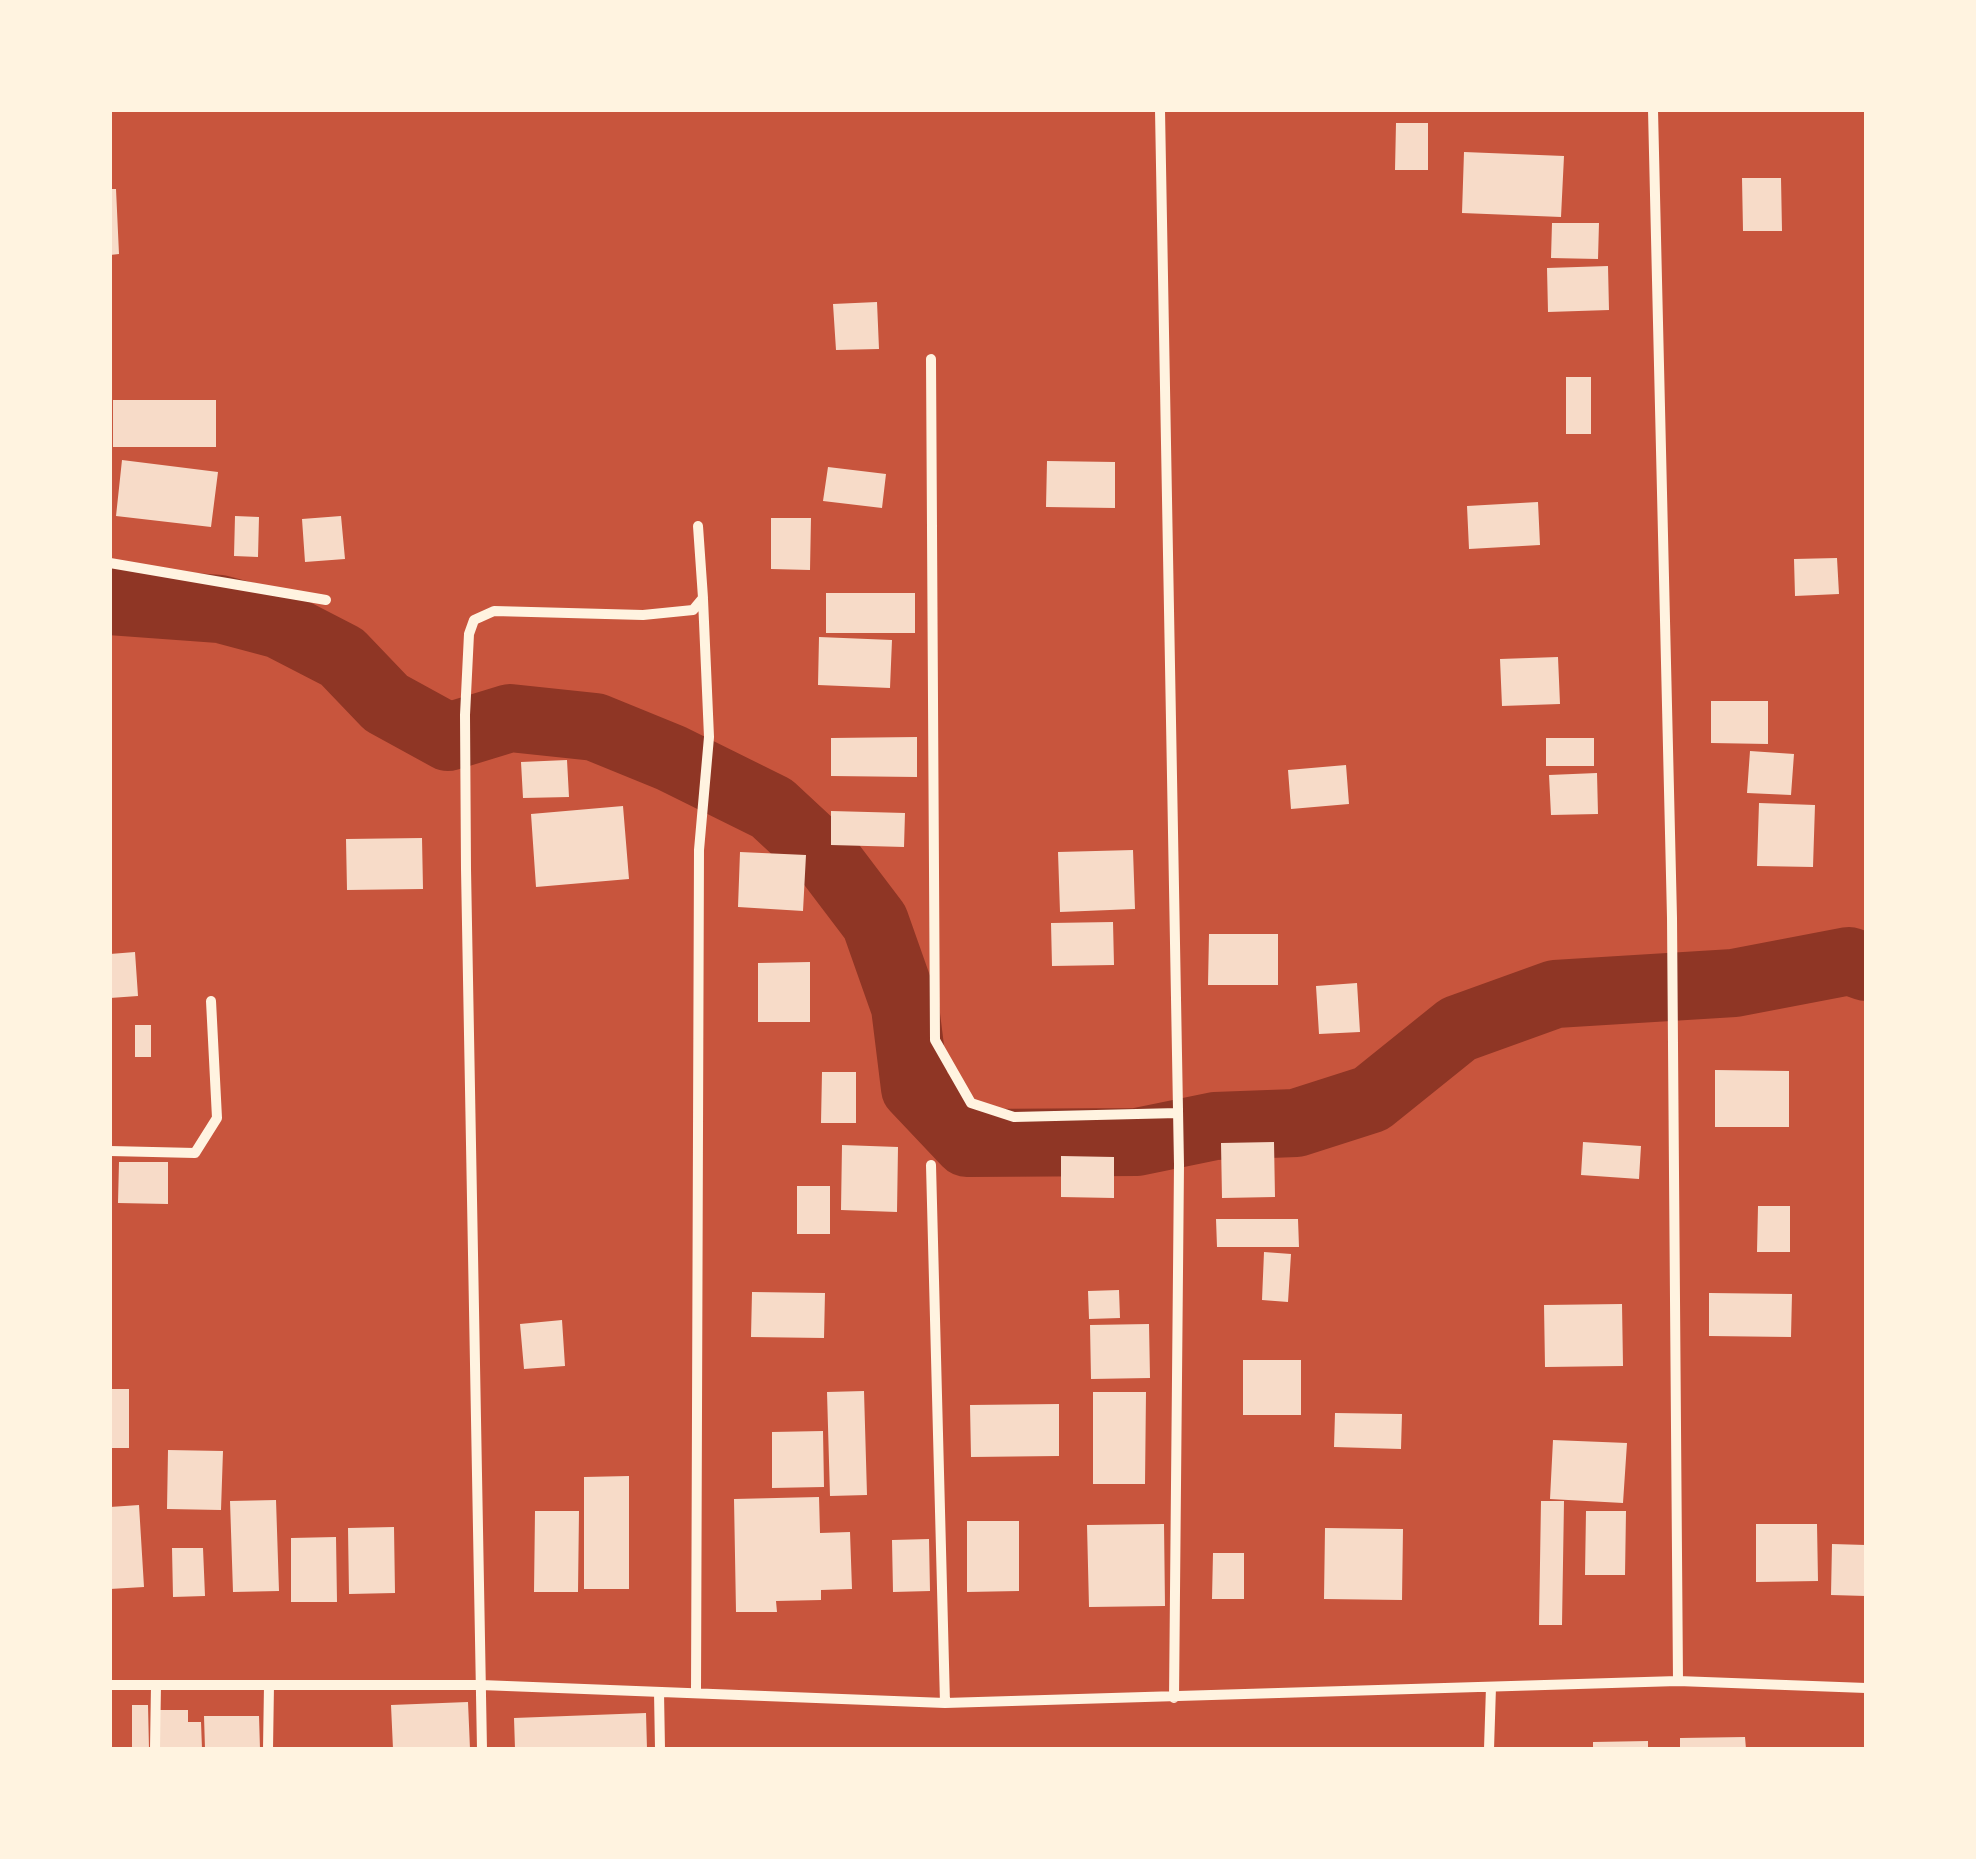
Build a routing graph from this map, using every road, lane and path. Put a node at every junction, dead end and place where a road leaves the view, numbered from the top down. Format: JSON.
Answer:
{"nodes":[{"id":1,"x":1160,"y":110,"type":"edge"},
{"id":2,"x":1653,"y":110,"type":"edge"},
{"id":3,"x":931,"y":359,"type":"dead end"},
{"id":4,"x":698,"y":526,"type":"dead end"},
{"id":5,"x":110,"y":562,"type":"edge"},
{"id":6,"x":702,"y":598,"type":"junction"},
{"id":7,"x":326,"y":600,"type":"dead end"},
{"id":8,"x":211,"y":1002,"type":"dead end"},
{"id":9,"x":1178,"y":1113,"type":"junction"},
{"id":10,"x":110,"y":1152,"type":"edge"},
{"id":11,"x":931,"y":1165,"type":"dead end"},
{"id":12,"x":1678,"y":1681,"type":"junction"},
{"id":13,"x":110,"y":1685,"type":"edge"},
{"id":14,"x":269,"y":1685,"type":"junction"},
{"id":15,"x":482,"y":1685,"type":"junction"},
{"id":16,"x":156,"y":1686,"type":"junction"},
{"id":17,"x":1491,"y":1687,"type":"junction"},
{"id":18,"x":1866,"y":1688,"type":"edge"},
{"id":19,"x":659,"y":1692,"type":"junction"},
{"id":20,"x":696,"y":1692,"type":"junction"},
{"id":21,"x":1174,"y":1698,"type":"junction"},
{"id":22,"x":945,"y":1703,"type":"junction"},
{"id":23,"x":156,"y":1749,"type":"edge"},
{"id":24,"x":268,"y":1749,"type":"edge"},
{"id":25,"x":482,"y":1749,"type":"edge"},
{"id":26,"x":660,"y":1749,"type":"edge"},
{"id":27,"x":1489,"y":1749,"type":"edge"}],
"edges":[{"from":1,"to":9,"type":"street"},
{"from":2,"to":12,"type":"street"},
{"from":3,"to":9,"type":"street"},
{"from":4,"to":6,"type":"street"},
{"from":5,"to":7,"type":"street"},
{"from":6,"to":15,"type":"street"},
{"from":6,"to":20,"type":"street"},
{"from":8,"to":10,"type":"street"},
{"from":9,"to":21,"type":"street"},
{"from":11,"to":22,"type":"street"},
{"from":12,"to":17,"type":"street"},
{"from":12,"to":18,"type":"street"},
{"from":13,"to":16,"type":"street"},
{"from":14,"to":15,"type":"street"},
{"from":14,"to":16,"type":"street"},
{"from":14,"to":24,"type":"street"},
{"from":15,"to":19,"type":"street"},
{"from":15,"to":25,"type":"street"},
{"from":16,"to":23,"type":"street"},
{"from":17,"to":21,"type":"street"},
{"from":17,"to":27,"type":"street"},
{"from":19,"to":20,"type":"street"},
{"from":19,"to":26,"type":"street"},
{"from":20,"to":22,"type":"street"},
{"from":21,"to":22,"type":"street"}]}
